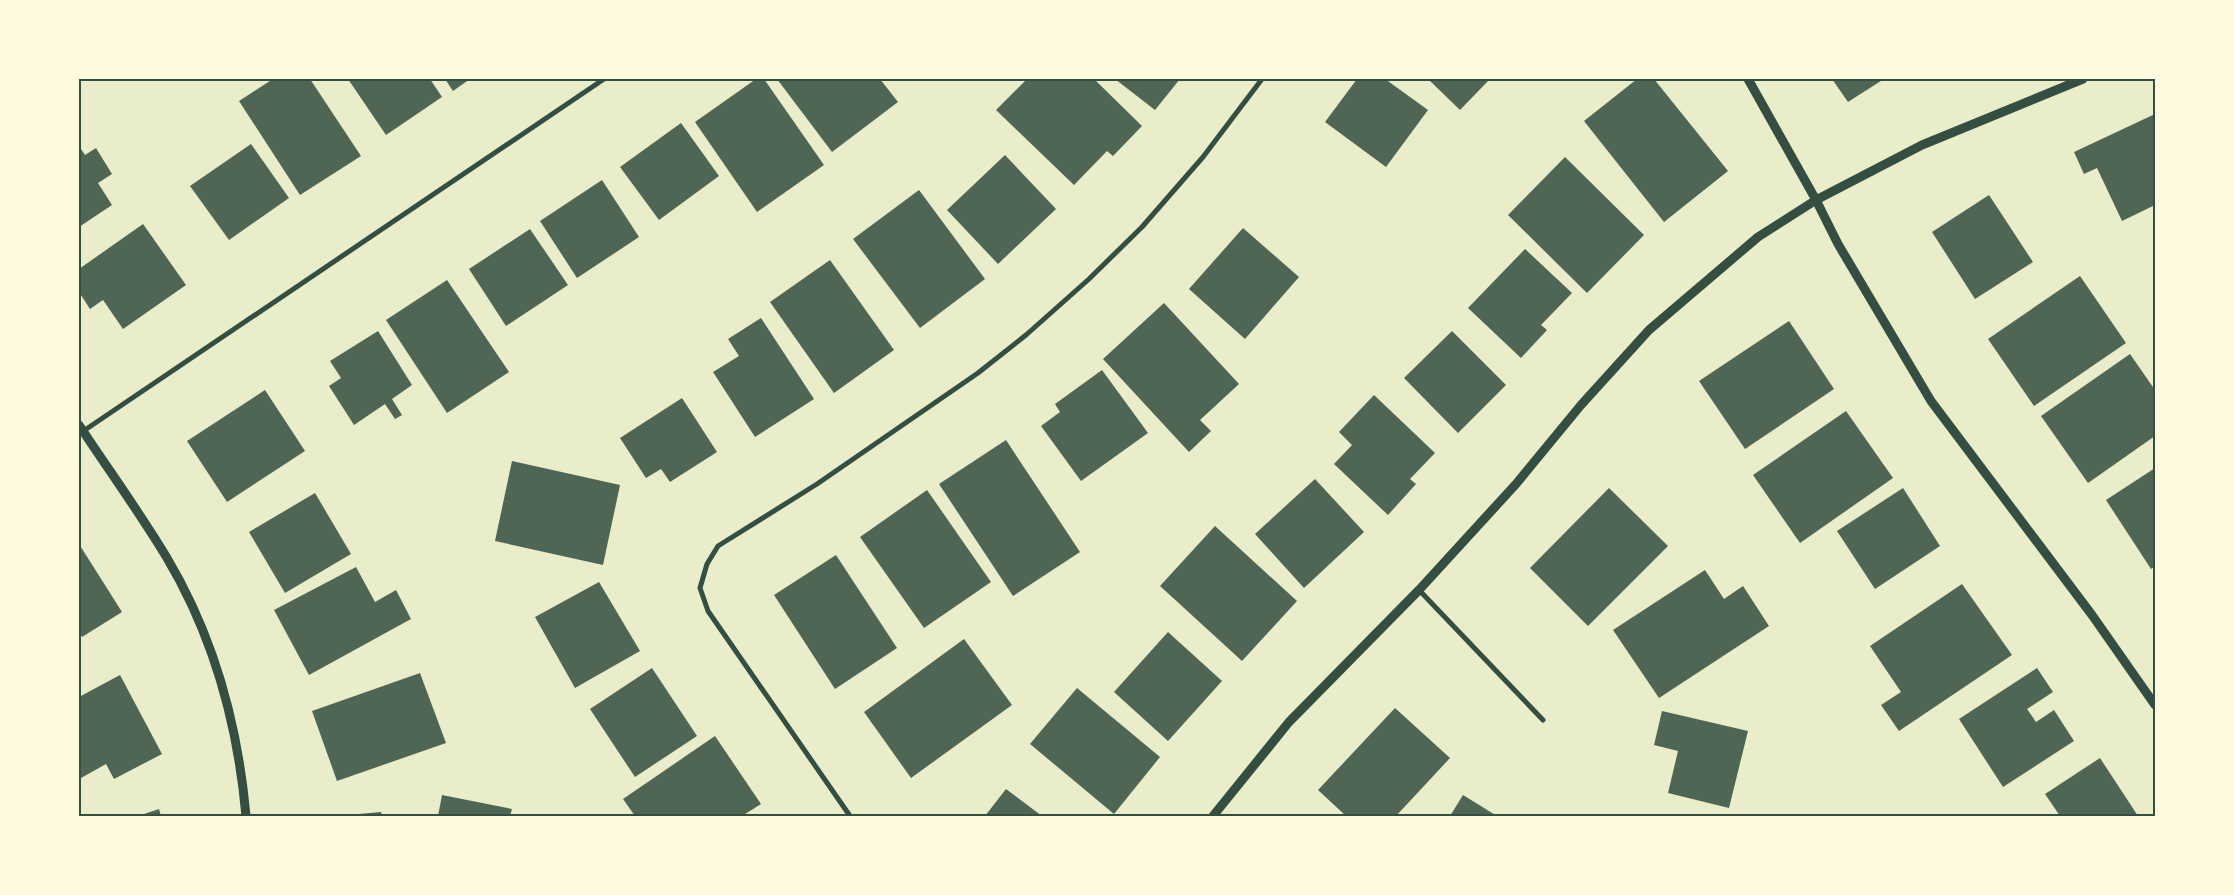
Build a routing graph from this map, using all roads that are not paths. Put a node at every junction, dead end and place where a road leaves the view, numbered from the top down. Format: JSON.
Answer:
{"nodes":[{"id":1,"x":604,"y":79,"type":"edge"},
{"id":2,"x":1262,"y":79,"type":"edge"},
{"id":3,"x":1748,"y":79,"type":"edge"},
{"id":4,"x":2083,"y":79,"type":"edge"},
{"id":5,"x":1816,"y":200,"type":"junction"},
{"id":6,"x":80,"y":430,"type":"edge"},
{"id":7,"x":1419,"y":590,"type":"junction"},
{"id":8,"x":2155,"y":705,"type":"edge"},
{"id":9,"x":1543,"y":720,"type":"dead end"},
{"id":10,"x":246,"y":816,"type":"edge"},
{"id":11,"x":850,"y":816,"type":"edge"},
{"id":12,"x":1213,"y":816,"type":"edge"}],
"edges":[{"from":1,"to":6,"type":"street"},
{"from":2,"to":11,"type":"street"},
{"from":3,"to":5,"type":"street"},
{"from":4,"to":5,"type":"street"},
{"from":5,"to":7,"type":"street"},
{"from":5,"to":8,"type":"street"},
{"from":6,"to":10,"type":"street"},
{"from":7,"to":9,"type":"street"},
{"from":7,"to":12,"type":"street"}]}
